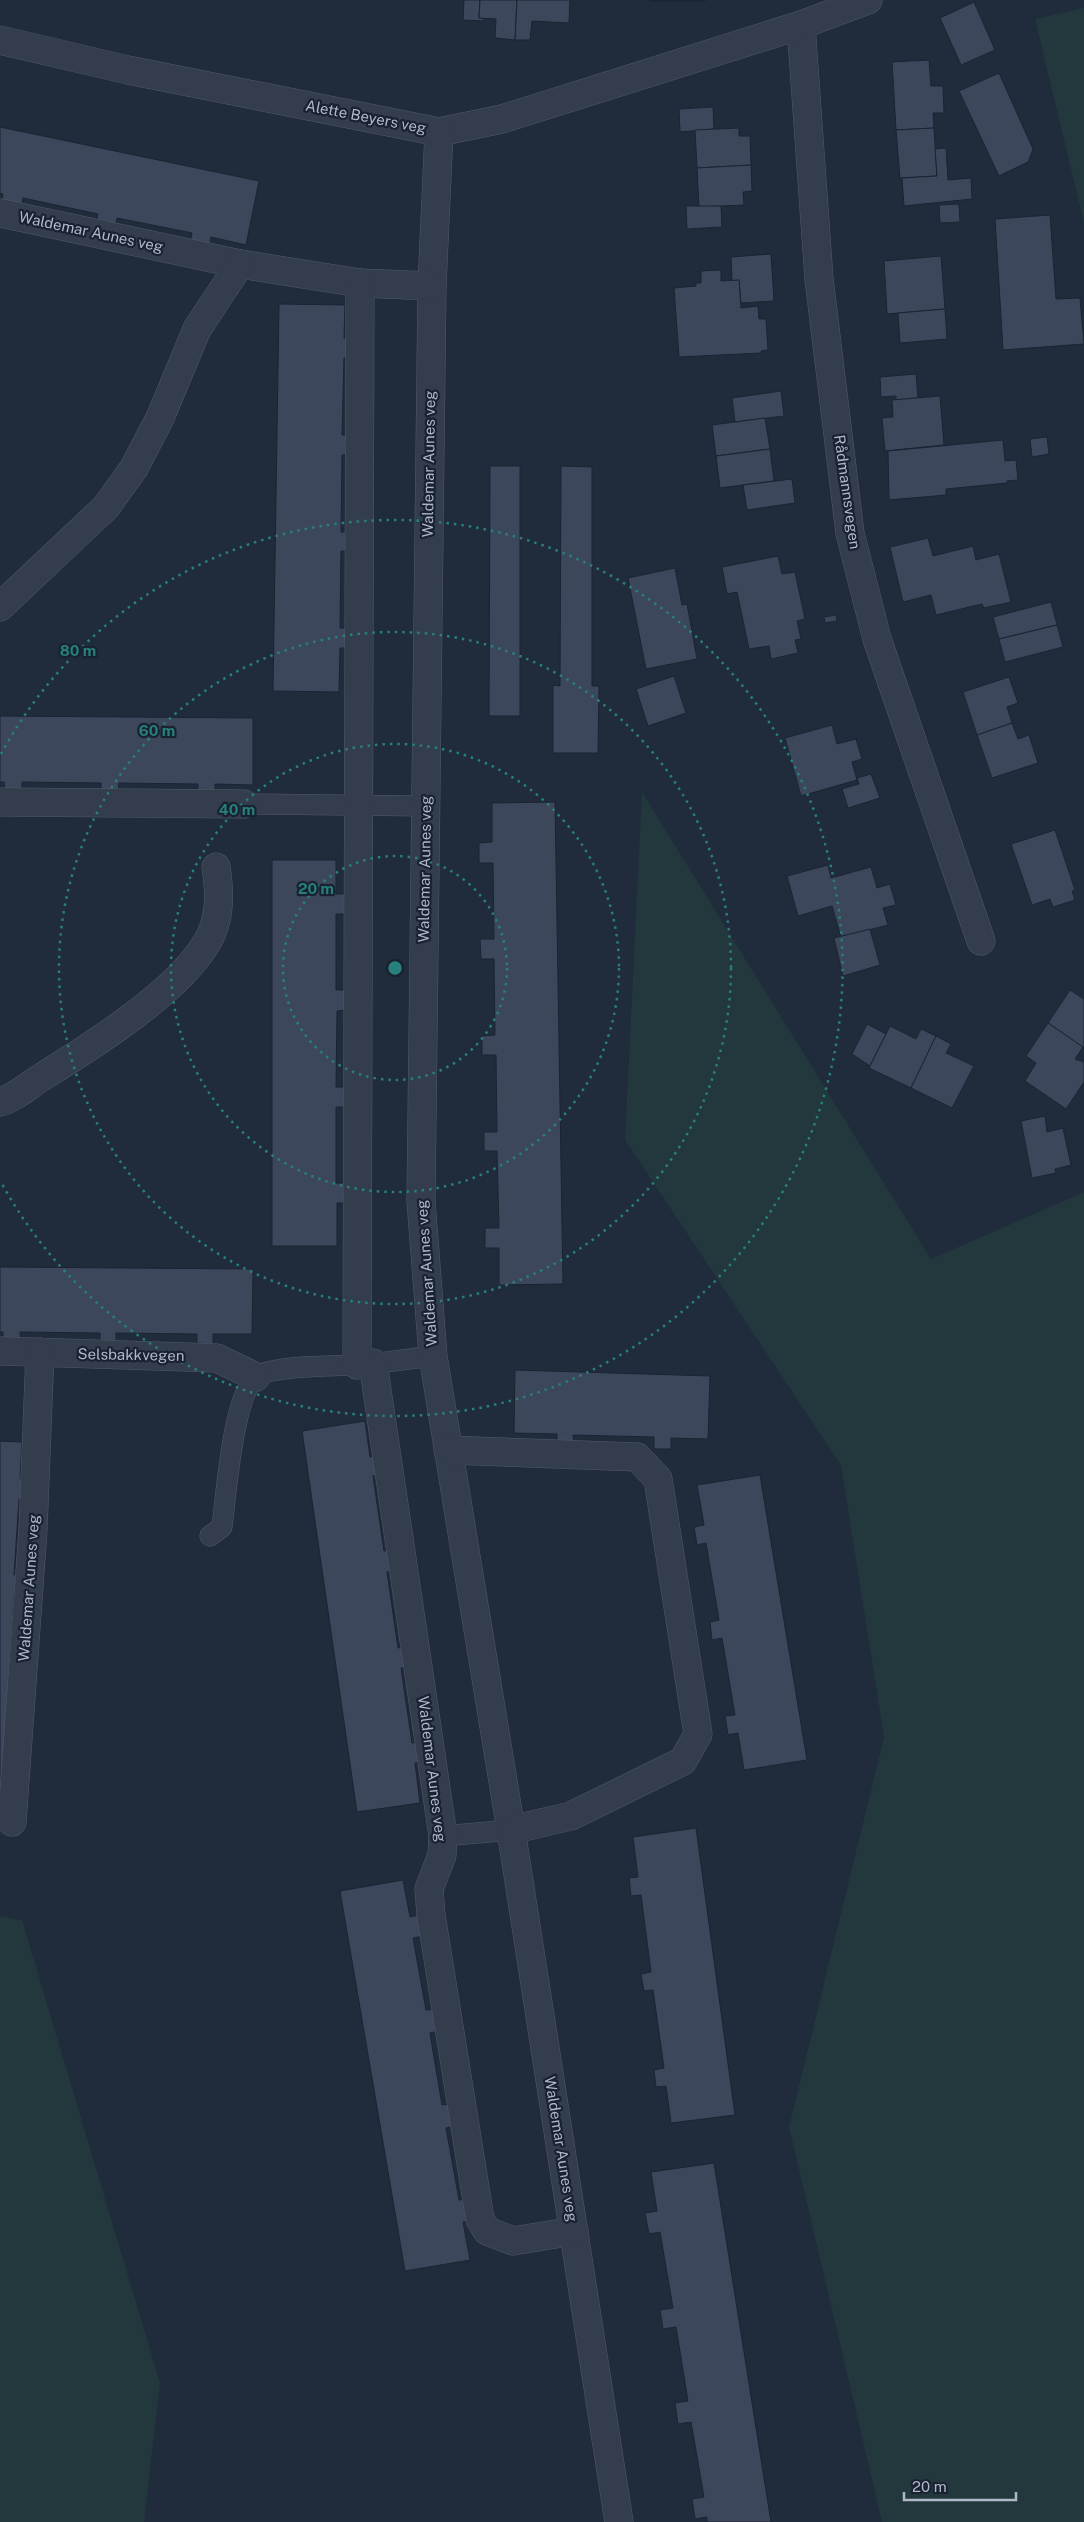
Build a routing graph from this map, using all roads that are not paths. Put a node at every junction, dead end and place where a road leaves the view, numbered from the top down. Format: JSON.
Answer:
{"nodes":[{"id":1,"x":868,"y":0,"type":"edge"},
{"id":2,"x":801,"y":25,"type":"junction"},
{"id":3,"x":0,"y":40,"type":"edge"},
{"id":4,"x":439,"y":132,"type":"junction"},
{"id":5,"x":0,"y":213,"type":"edge"},
{"id":6,"x":240,"y":264,"type":"junction"},
{"id":7,"x":360,"y":283,"type":"junction"},
{"id":8,"x":432,"y":286,"type":"junction"},
{"id":9,"x":0,"y":607,"type":"edge"},
{"id":10,"x":0,"y":802,"type":"edge"},
{"id":11,"x":244,"y":804,"type":"joint"},
{"id":12,"x":357,"y":806,"type":"junction"},
{"id":13,"x":425,"y":806,"type":"junction"},
{"id":14,"x":216,"y":867,"type":"dead end"},
{"id":15,"x":981,"y":941,"type":"dead end"},
{"id":16,"x":0,"y":1102,"type":"edge"},
{"id":17,"x":0,"y":1352,"type":"edge"},
{"id":18,"x":40,"y":1352,"type":"junction"},
{"id":19,"x":433,"y":1356,"type":"junction"},
{"id":20,"x":365,"y":1364,"type":"junction"},
{"id":21,"x":256,"y":1377,"type":"junction"},
{"id":22,"x":448,"y":1450,"type":"junction"},
{"id":23,"x":210,"y":1536,"type":"dead end"},
{"id":24,"x":12,"y":1822,"type":"dead end"},
{"id":25,"x":511,"y":1830,"type":"junction"},
{"id":26,"x":443,"y":1836,"type":"junction"},
{"id":27,"x":574,"y":2230,"type":"junction"},
{"id":28,"x":619,"y":2522,"type":"edge"}],
"edges":[{"from":1,"to":2,"type":"street","name":"Alette Beyers veg"},
{"from":2,"to":4,"type":"street","name":"Alette Beyers veg"},
{"from":2,"to":15,"type":"street","name":"Rådmannsvegen"},
{"from":3,"to":4,"type":"street","name":"Alette Beyers veg"},
{"from":4,"to":8,"type":"street","name":"Waldemar Aunes veg"},
{"from":5,"to":6,"type":"street","name":"Waldemar Aunes veg"},
{"from":6,"to":7,"type":"street","name":"Waldemar Aunes veg"},
{"from":6,"to":9,"type":"street"},
{"from":7,"to":8,"type":"street","name":"Waldemar Aunes veg"},
{"from":7,"to":12,"type":"street","name":"Waldemar Aunes veg"},
{"from":8,"to":13,"type":"street","name":"Waldemar Aunes veg"},
{"from":10,"to":11,"type":"street"},
{"from":11,"to":12,"type":"lane"},
{"from":12,"to":13,"type":"lane"},
{"from":12,"to":20,"type":"street","name":"Waldemar Aunes veg"},
{"from":13,"to":19,"type":"street","name":"Waldemar Aunes veg"},
{"from":14,"to":16,"type":"street"},
{"from":17,"to":18,"type":"street","name":"Selsbakkvegen"},
{"from":18,"to":21,"type":"street","name":"Selsbakkvegen"},
{"from":18,"to":24,"type":"street","name":"Waldemar Aunes veg"},
{"from":19,"to":20,"type":"lane"},
{"from":19,"to":22,"type":"street","name":"Waldemar Aunes veg"},
{"from":20,"to":21,"type":"lane"},
{"from":20,"to":26,"type":"street","name":"Waldemar Aunes veg"},
{"from":21,"to":23,"type":"lane"},
{"from":22,"to":25,"type":"street","name":"Waldemar Aunes veg"},
{"from":22,"to":25,"type":"street"},
{"from":25,"to":26,"type":"lane"},
{"from":25,"to":27,"type":"street","name":"Waldemar Aunes veg"},
{"from":26,"to":27,"type":"street","name":"Waldemar Aunes veg"},
{"from":27,"to":28,"type":"street","name":"Waldemar Aunes veg"}]}
